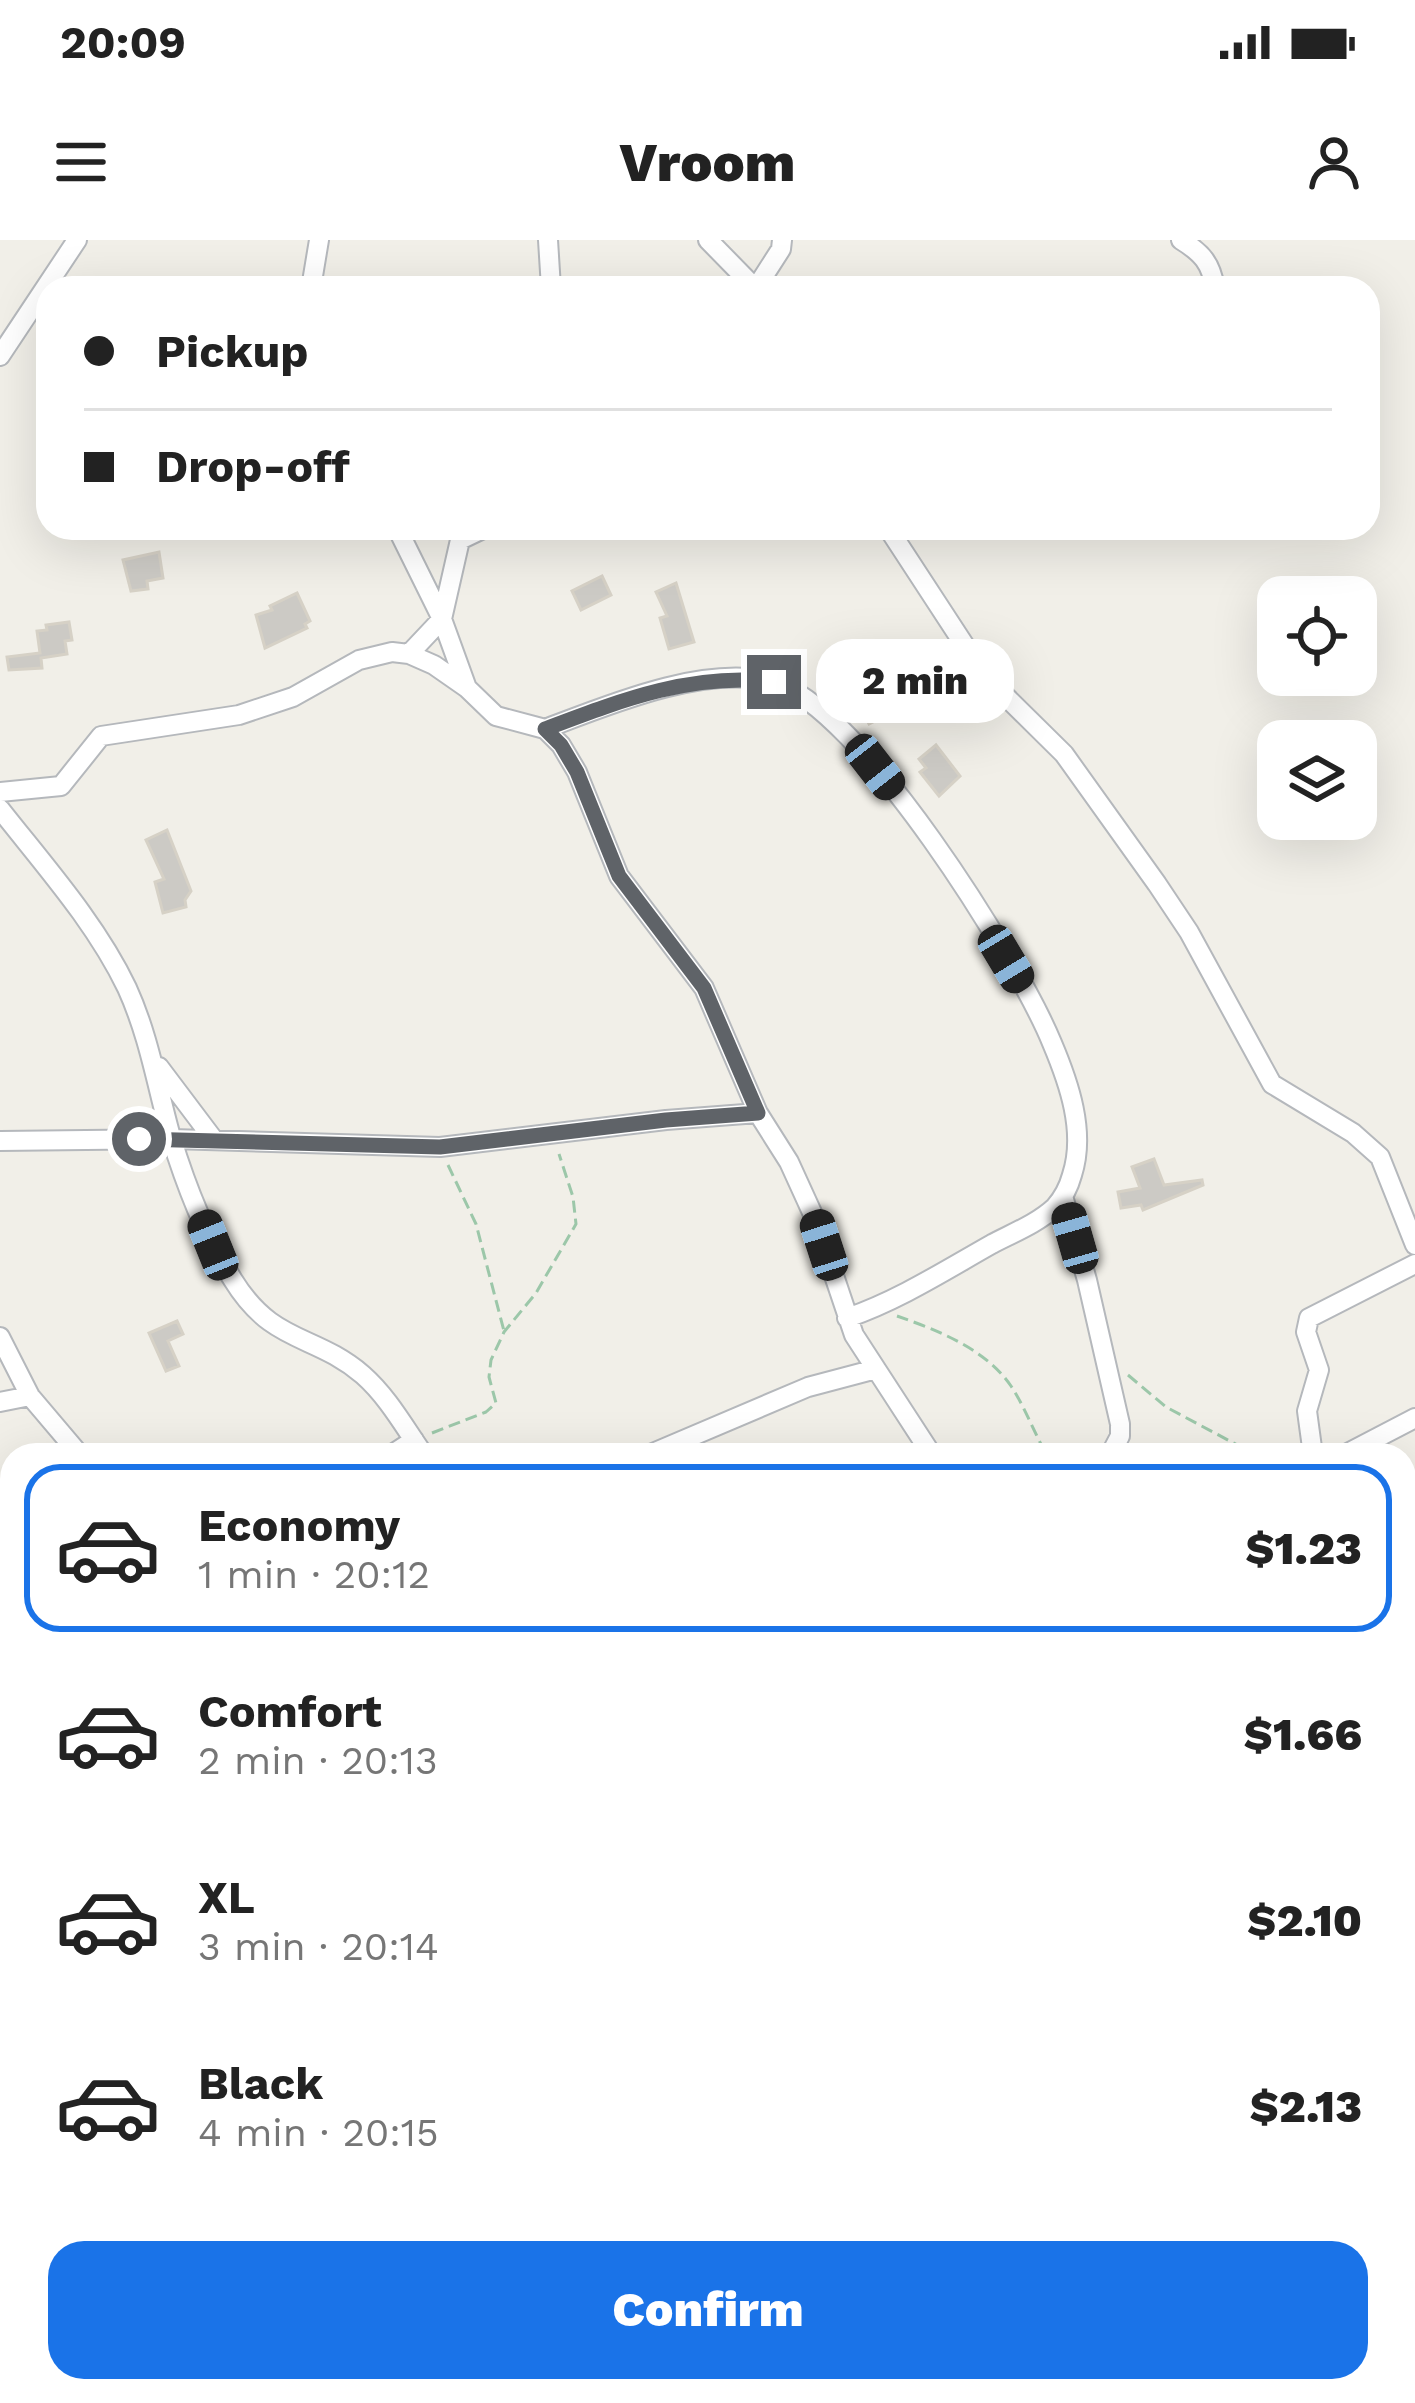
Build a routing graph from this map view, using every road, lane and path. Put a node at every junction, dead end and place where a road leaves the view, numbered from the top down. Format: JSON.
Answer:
{"nodes":[{"id":1,"x":77,"y":240,"type":"edge"},
{"id":2,"x":319,"y":240,"type":"edge"},
{"id":3,"x":548,"y":240,"type":"edge"},
{"id":4,"x":708,"y":240,"type":"edge"},
{"id":5,"x":782,"y":240,"type":"edge"},
{"id":6,"x":1181,"y":240,"type":"edge"},
{"id":7,"x":53,"y":276,"type":"edge"},
{"id":8,"x":313,"y":276,"type":"edge"},
{"id":9,"x":550,"y":276,"type":"edge"},
{"id":10,"x":744,"y":276,"type":"edge"},
{"id":11,"x":765,"y":276,"type":"edge"},
{"id":12,"x":1213,"y":276,"type":"edge"},
{"id":13,"x":36,"y":302,"type":"edge"},
{"id":14,"x":0,"y":356,"type":"edge"},
{"id":15,"x":403,"y":540,"type":"edge"},
{"id":16,"x":460,"y":540,"type":"edge"},
{"id":17,"x":896,"y":540,"type":"edge"},
{"id":18,"x":442,"y":619,"type":"junction"},
{"id":19,"x":410,"y":654,"type":"junction"},
{"id":20,"x":467,"y":688,"type":"junction"},
{"id":21,"x":545,"y":729,"type":"junction"},
{"id":22,"x":0,"y":792,"type":"edge"},
{"id":23,"x":0,"y":809,"type":"edge"},
{"id":24,"x":152,"y":1057,"type":"junction"},
{"id":25,"x":758,"y":1113,"type":"junction"},
{"id":26,"x":552,"y":1134,"type":"junction"},
{"id":27,"x":172,"y":1139,"type":"junction"},
{"id":28,"x":214,"y":1140,"type":"junction"},
{"id":29,"x":0,"y":1141,"type":"edge"},
{"id":30,"x":440,"y":1147,"type":"junction"},
{"id":31,"x":1063,"y":1196,"type":"junction"},
{"id":32,"x":1415,"y":1246,"type":"edge"},
{"id":33,"x":1415,"y":1264,"type":"edge"},
{"id":34,"x":876,"y":1308,"type":"junction"},
{"id":35,"x":847,"y":1318,"type":"junction"},
{"id":36,"x":504,"y":1332,"type":"junction"},
{"id":37,"x":0,"y":1337,"type":"edge"},
{"id":38,"x":1105,"y":1353,"type":"junction"},
{"id":39,"x":876,"y":1369,"type":"junction"},
{"id":40,"x":30,"y":1396,"type":"junction"},
{"id":41,"x":0,"y":1402,"type":"edge"},
{"id":42,"x":1415,"y":1418,"type":"edge"},
{"id":43,"x":70,"y":1443,"type":"edge"},
{"id":44,"x":415,"y":1443,"type":"edge"},
{"id":45,"x":428,"y":1443,"type":"edge"},
{"id":46,"x":677,"y":1443,"type":"edge"},
{"id":47,"x":924,"y":1443,"type":"edge"},
{"id":48,"x":1041,"y":1443,"type":"edge"},
{"id":49,"x":1117,"y":1443,"type":"edge"},
{"id":50,"x":1233,"y":1443,"type":"edge"},
{"id":51,"x":1311,"y":1443,"type":"edge"},
{"id":52,"x":1367,"y":1443,"type":"edge"}],
"edges":[{"from":1,"to":7,"type":"street"},
{"from":2,"to":8,"type":"street"},
{"from":3,"to":9,"type":"street"},
{"from":4,"to":10,"type":"street"},
{"from":5,"to":11,"type":"street"},
{"from":6,"to":12,"type":"street"},
{"from":13,"to":14,"type":"street"},
{"from":15,"to":18,"type":"street"},
{"from":16,"to":18,"type":"street"},
{"from":17,"to":32,"type":"street"},
{"from":18,"to":19,"type":"street"},
{"from":18,"to":20,"type":"street"},
{"from":19,"to":20,"type":"street"},
{"from":19,"to":22,"type":"street"},
{"from":20,"to":21,"type":"street"},
{"from":21,"to":25,"type":"street"},
{"from":21,"to":31,"type":"street"},
{"from":23,"to":24,"type":"street"},
{"from":24,"to":27,"type":"street"},
{"from":24,"to":28,"type":"street"},
{"from":25,"to":26,"type":"street"},
{"from":25,"to":35,"type":"street"},
{"from":26,"to":30,"type":"street"},
{"from":26,"to":36,"type":"path"},
{"from":27,"to":28,"type":"street"},
{"from":27,"to":29,"type":"street"},
{"from":27,"to":44,"type":"street"},
{"from":28,"to":30,"type":"street"},
{"from":30,"to":36,"type":"path"},
{"from":31,"to":34,"type":"street"},
{"from":31,"to":38,"type":"street"},
{"from":33,"to":51,"type":"street"},
{"from":34,"to":35,"type":"street"},
{"from":34,"to":48,"type":"path"},
{"from":35,"to":39,"type":"street"},
{"from":36,"to":45,"type":"path"},
{"from":37,"to":40,"type":"street"},
{"from":38,"to":49,"type":"street"},
{"from":38,"to":50,"type":"path"},
{"from":39,"to":46,"type":"street"},
{"from":39,"to":47,"type":"street"},
{"from":40,"to":41,"type":"street"},
{"from":40,"to":43,"type":"street"},
{"from":42,"to":52,"type":"street"}]}
